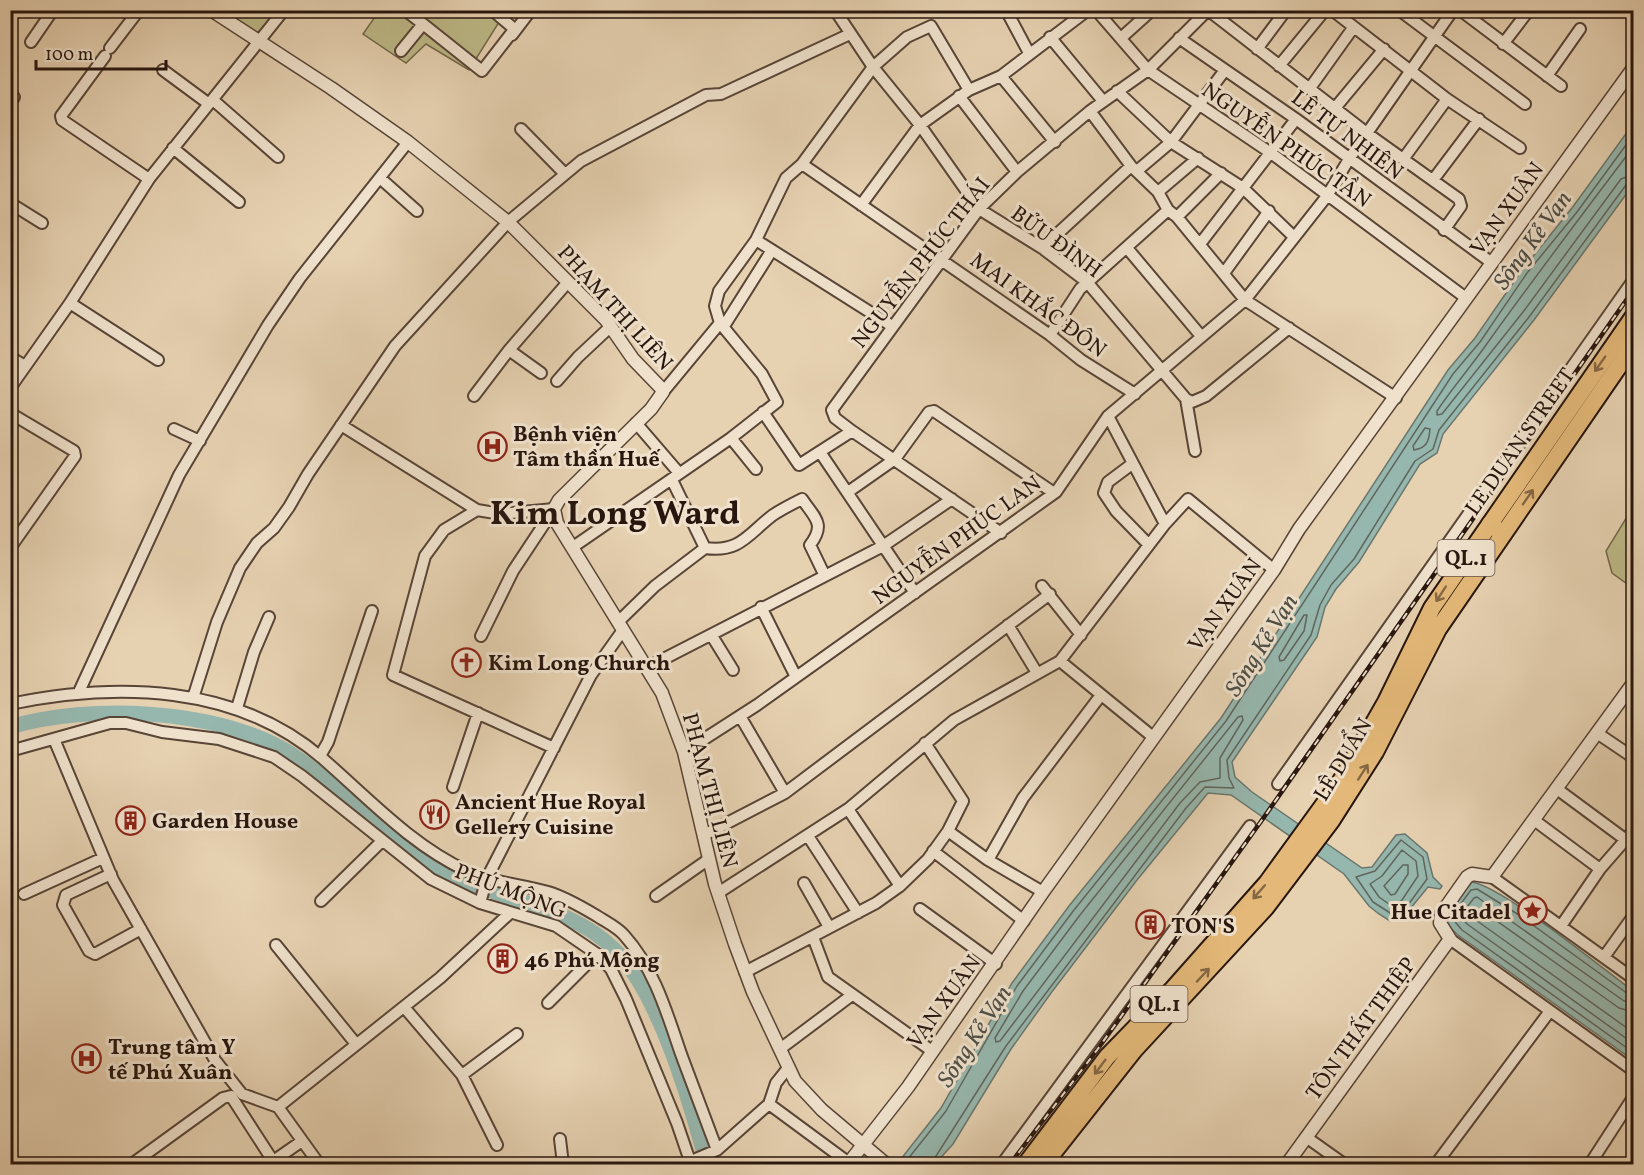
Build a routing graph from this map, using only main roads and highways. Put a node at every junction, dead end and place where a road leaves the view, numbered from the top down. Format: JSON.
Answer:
{"nodes":[{"id":1,"x":1634,"y":316,"type":"edge"},
{"id":2,"x":1634,"y":344,"type":"edge"},
{"id":3,"x":1496,"y":529,"type":"junction"},
{"id":4,"x":1325,"y":816,"type":"joint"},
{"id":5,"x":1128,"y":1045,"type":"junction"},
{"id":6,"x":1026,"y":1164,"type":"edge"},
{"id":7,"x":1044,"y":1164,"type":"edge"}],
"edges":[{"from":1,"to":3,"type":"main road","name":"LE DUAN STREET","number":"QL.1","one_way":true},
{"from":3,"to":2,"type":"main road","number":"QL.1","one_way":true},
{"from":3,"to":4,"type":"main road","name":"LE DUAN STREET","number":"QL.1"},
{"from":4,"to":5,"type":"main road","name":"LÊ DUẨN","number":"QL.1"},
{"from":5,"to":6,"type":"main road","name":"LÊ DUẨN","number":"QL.1","one_way":true},
{"from":5,"to":7,"type":"main road","name":"LÊ DUẨN","number":"QL.1"}]}
